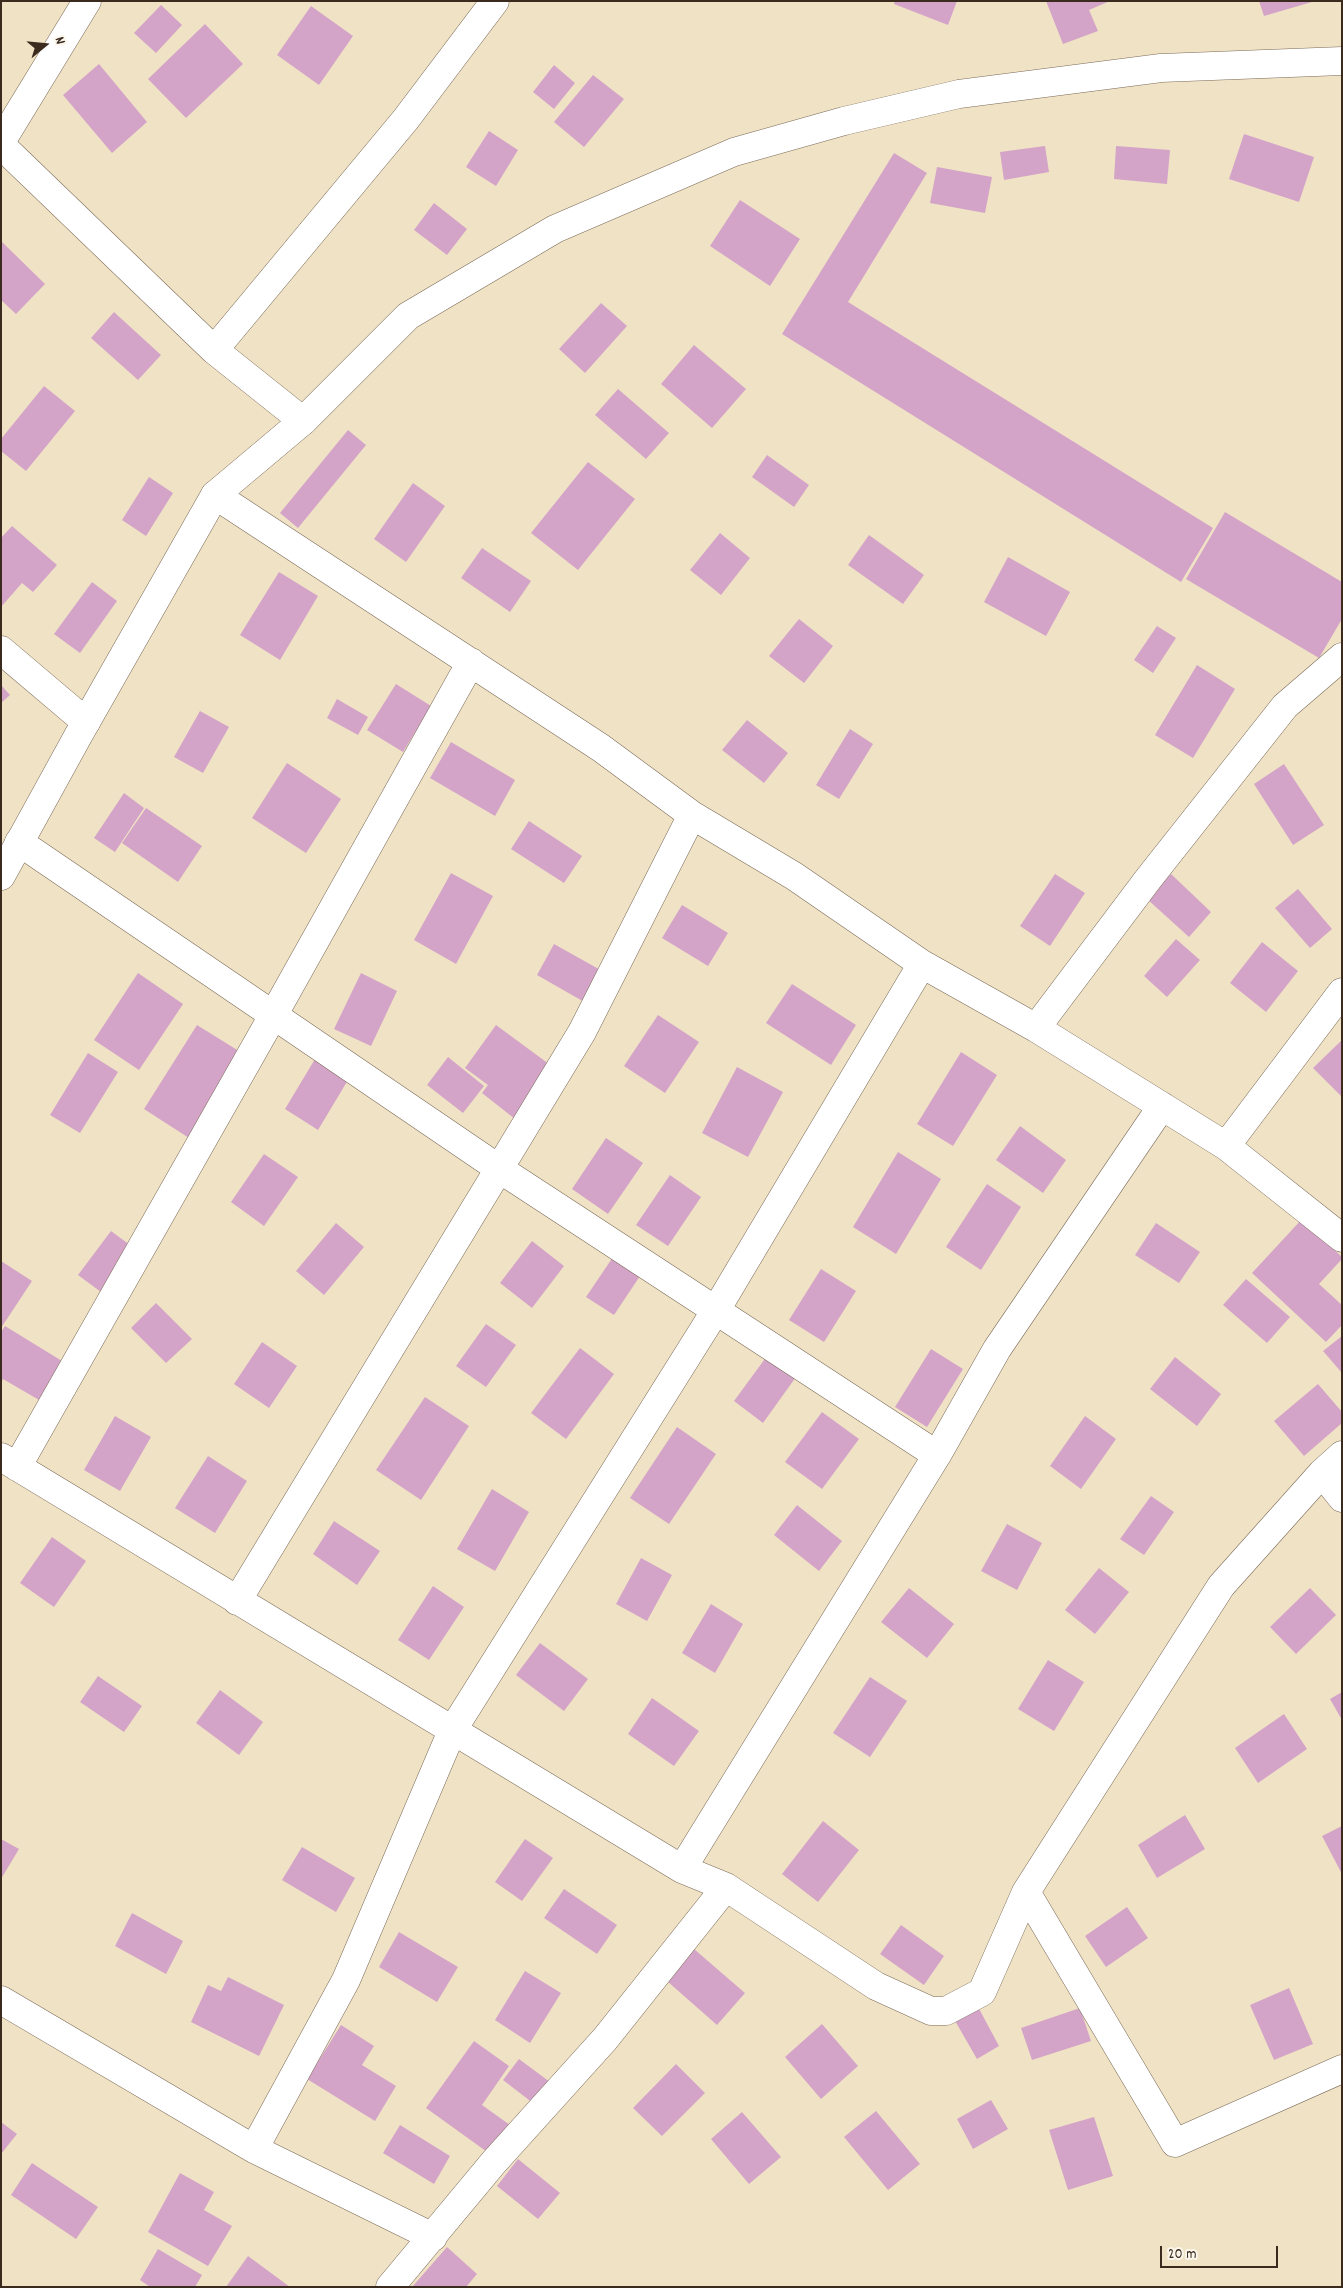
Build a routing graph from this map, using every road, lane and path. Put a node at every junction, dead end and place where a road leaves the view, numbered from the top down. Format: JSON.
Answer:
{"nodes":[{"id":1,"x":87,"y":1,"type":"edge"},
{"id":2,"x":494,"y":1,"type":"edge"},
{"id":3,"x":1342,"y":61,"type":"edge"},
{"id":4,"x":1,"y":143,"type":"edge"},
{"id":5,"x":214,"y":350,"type":"junction"},
{"id":6,"x":303,"y":421,"type":"junction"},
{"id":7,"x":215,"y":495,"type":"junction"},
{"id":8,"x":1,"y":650,"type":"edge"},
{"id":9,"x":1342,"y":657,"type":"edge"},
{"id":10,"x":471,"y":662,"type":"junction"},
{"id":11,"x":86,"y":722,"type":"junction"},
{"id":12,"x":692,"y":815,"type":"junction"},
{"id":13,"x":19,"y":842,"type":"junction"},
{"id":14,"x":1,"y":876,"type":"edge"},
{"id":15,"x":922,"y":964,"type":"junction"},
{"id":16,"x":1342,"y":992,"type":"edge"},
{"id":17,"x":274,"y":1014,"type":"junction"},
{"id":18,"x":1036,"y":1028,"type":"junction"},
{"id":19,"x":1162,"y":1106,"type":"junction"},
{"id":20,"x":1226,"y":1146,"type":"junction"},
{"id":21,"x":498,"y":1168,"type":"junction"},
{"id":22,"x":1342,"y":1238,"type":"edge"},
{"id":23,"x":716,"y":1310,"type":"junction"},
{"id":24,"x":937,"y":1455,"type":"junction"},
{"id":25,"x":1342,"y":1455,"type":"edge"},
{"id":26,"x":9,"y":1462,"type":"edge"},
{"id":27,"x":1322,"y":1473,"type":"junction"},
{"id":28,"x":1342,"y":1498,"type":"edge"},
{"id":29,"x":237,"y":1602,"type":"junction"},
{"id":30,"x":452,"y":1731,"type":"junction"},
{"id":31,"x":682,"y":1869,"type":"junction"},
{"id":32,"x":726,"y":1887,"type":"junction"},
{"id":33,"x":1026,"y":1892,"type":"junction"},
{"id":34,"x":1,"y":2000,"type":"edge"},
{"id":35,"x":1342,"y":2068,"type":"edge"},
{"id":36,"x":254,"y":2149,"type":"junction"},
{"id":37,"x":434,"y":2237,"type":"junction"},
{"id":38,"x":390,"y":2287,"type":"edge"}],
"edges":[{"from":1,"to":4,"type":"street"},
{"from":2,"to":5,"type":"street"},
{"from":3,"to":6,"type":"street"},
{"from":4,"to":5,"type":"street"},
{"from":5,"to":6,"type":"street"},
{"from":6,"to":7,"type":"street"},
{"from":7,"to":10,"type":"street"},
{"from":7,"to":11,"type":"street"},
{"from":8,"to":11,"type":"street"},
{"from":9,"to":18,"type":"street"},
{"from":10,"to":12,"type":"street"},
{"from":10,"to":17,"type":"street"},
{"from":11,"to":13,"type":"street"},
{"from":12,"to":15,"type":"street"},
{"from":12,"to":21,"type":"street"},
{"from":13,"to":14,"type":"street"},
{"from":13,"to":17,"type":"street"},
{"from":15,"to":18,"type":"street"},
{"from":15,"to":23,"type":"street"},
{"from":16,"to":20,"type":"street"},
{"from":17,"to":21,"type":"street"},
{"from":17,"to":26,"type":"street"},
{"from":18,"to":19,"type":"street"},
{"from":19,"to":20,"type":"street"},
{"from":19,"to":24,"type":"street"},
{"from":20,"to":22,"type":"street"},
{"from":21,"to":23,"type":"street"},
{"from":21,"to":29,"type":"street"},
{"from":23,"to":24,"type":"street"},
{"from":23,"to":30,"type":"street"},
{"from":24,"to":31,"type":"street"},
{"from":25,"to":27,"type":"street"},
{"from":26,"to":29,"type":"street"},
{"from":27,"to":28,"type":"street"},
{"from":27,"to":33,"type":"street"},
{"from":29,"to":30,"type":"street"},
{"from":30,"to":31,"type":"street"},
{"from":30,"to":36,"type":"street"},
{"from":31,"to":32,"type":"street"},
{"from":32,"to":33,"type":"street"},
{"from":32,"to":37,"type":"street"},
{"from":33,"to":35,"type":"street"},
{"from":34,"to":36,"type":"street"},
{"from":36,"to":37,"type":"street"},
{"from":37,"to":38,"type":"street"}]}
